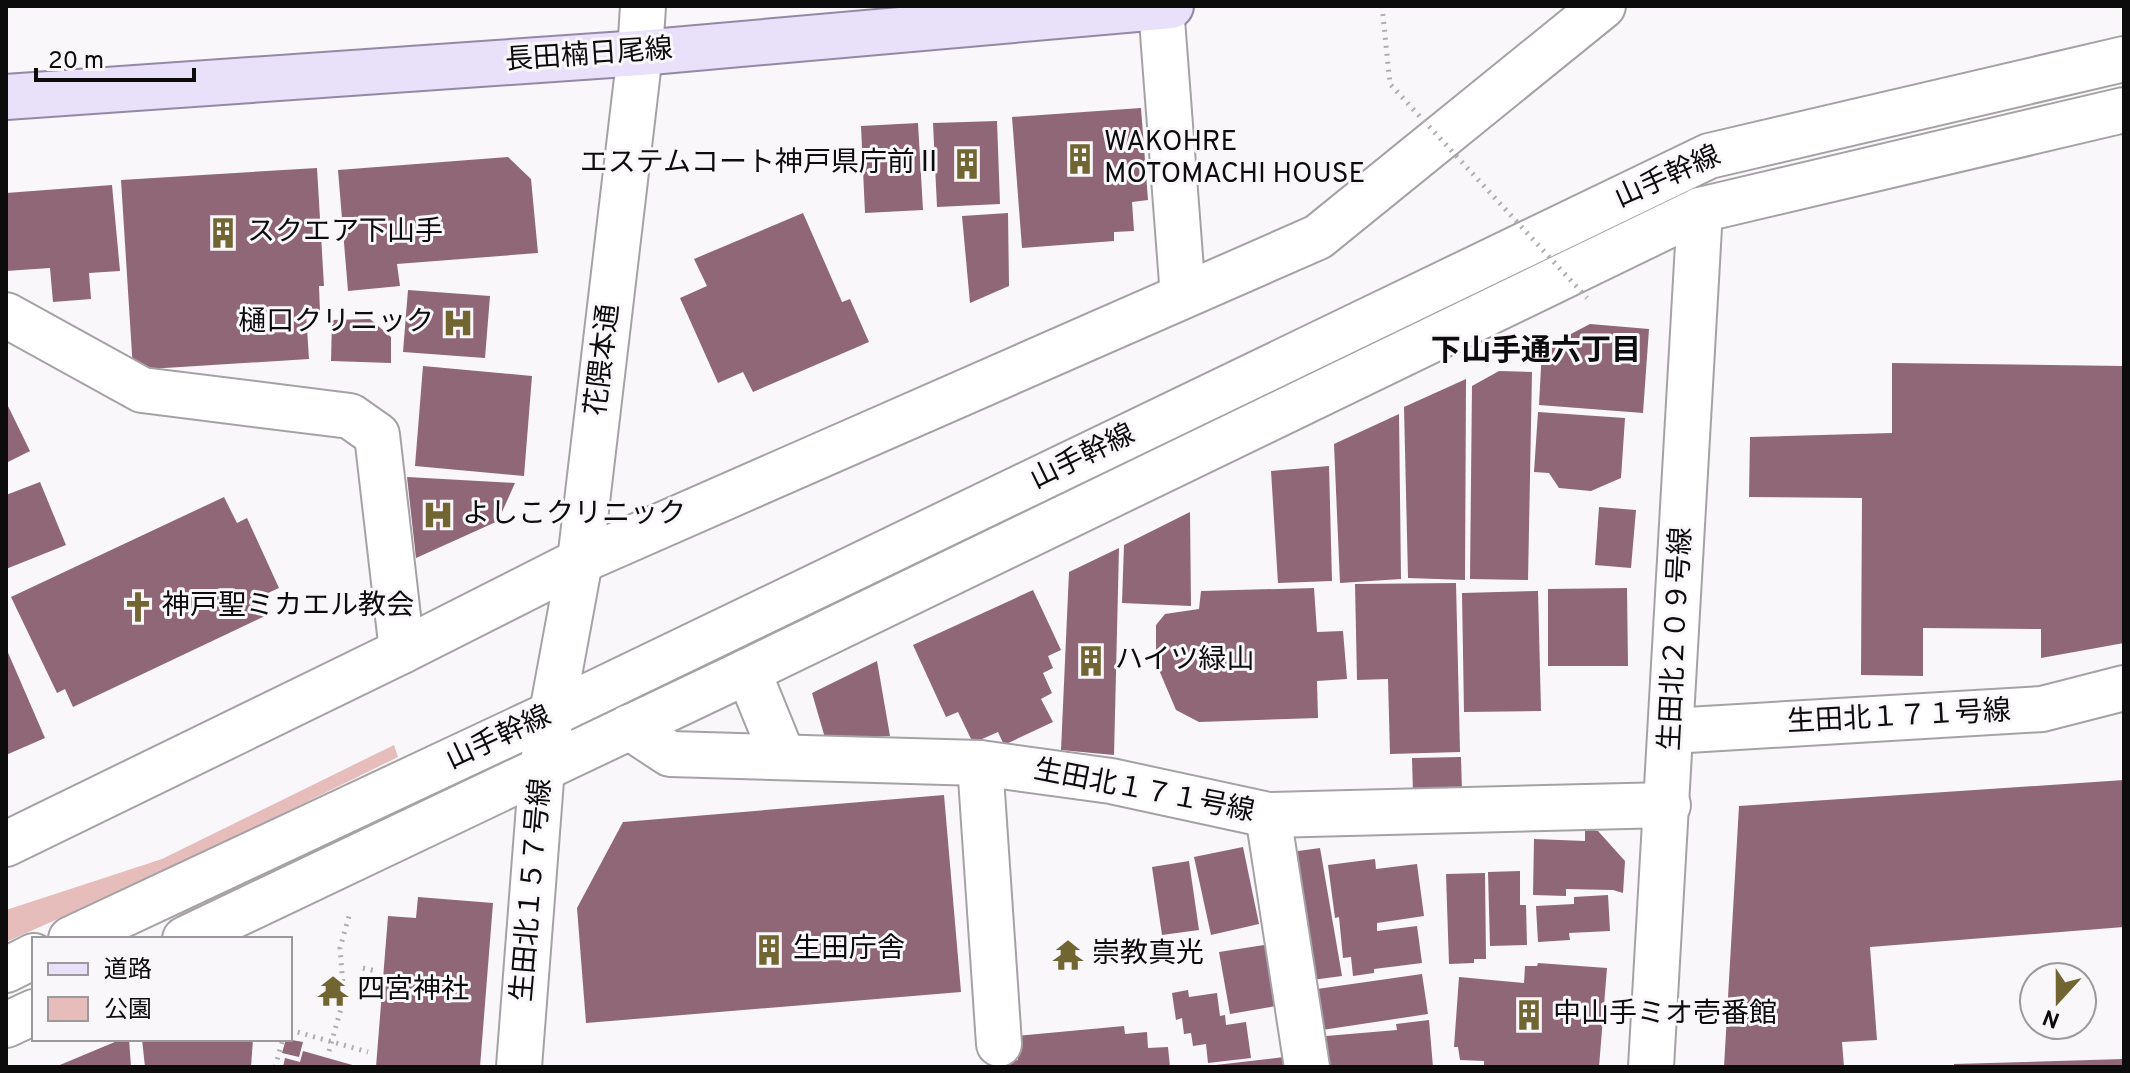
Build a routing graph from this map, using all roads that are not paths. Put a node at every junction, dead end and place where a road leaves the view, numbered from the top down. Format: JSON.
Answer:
{"nodes":[{"id":1,"x":643,"y":6,"type":"edge"},
{"id":2,"x":1171,"y":6,"type":"edge"},
{"id":3,"x":1603,"y":6,"type":"edge"},
{"id":4,"x":1161,"y":7,"type":"edge"},
{"id":5,"x":640,"y":53,"type":"junction"},
{"id":6,"x":2124,"y":59,"type":"edge"},
{"id":7,"x":6,"y":97,"type":"edge"},
{"id":8,"x":2124,"y":110,"type":"edge"},
{"id":9,"x":1700,"y":210,"type":"junction"},
{"id":10,"x":1183,"y":296,"type":"junction"},
{"id":11,"x":6,"y":315,"type":"edge"},
{"id":12,"x":580,"y":561,"type":"junction"},
{"id":13,"x":402,"y":651,"type":"junction"},
{"id":14,"x":748,"y":671,"type":"junction"},
{"id":15,"x":2124,"y":688,"type":"edge"},
{"id":16,"x":553,"y":713,"type":"junction"},
{"id":17,"x":629,"y":727,"type":"junction"},
{"id":18,"x":1671,"y":731,"type":"junction"},
{"id":19,"x":783,"y":757,"type":"junction"},
{"id":20,"x":980,"y":763,"type":"junction"},
{"id":21,"x":542,"y":767,"type":"junction"},
{"id":22,"x":1668,"y":805,"type":"junction"},
{"id":23,"x":1268,"y":815,"type":"junction"},
{"id":24,"x":6,"y":844,"type":"edge"},
{"id":25,"x":75,"y":937,"type":"edge"},
{"id":26,"x":189,"y":937,"type":"edge"},
{"id":27,"x":32,"y":957,"type":"edge"},
{"id":28,"x":6,"y":970,"type":"edge"},
{"id":29,"x":32,"y":1013,"type":"edge"},
{"id":30,"x":6,"y":1025,"type":"edge"},
{"id":31,"x":999,"y":1044,"type":"dead end"},
{"id":32,"x":519,"y":1067,"type":"edge"},
{"id":33,"x":1307,"y":1067,"type":"edge"},
{"id":34,"x":1651,"y":1067,"type":"edge"}],
"edges":[{"from":1,"to":5,"type":"street","name":"花隈本通"},
{"from":2,"to":4,"type":"main road","name":"長田楠日尾線"},
{"from":3,"to":10,"type":"street"},
{"from":4,"to":5,"type":"main road","name":"長田楠日尾線"},
{"from":4,"to":10,"type":"street"},
{"from":5,"to":7,"type":"main road","name":"長田楠日尾線"},
{"from":5,"to":12,"type":"street","name":"花隈本通"},
{"from":6,"to":16,"type":"street","name":"山手幹線"},
{"from":8,"to":9,"type":"street"},
{"from":9,"to":14,"type":"street"},
{"from":9,"to":18,"type":"street","name":"生田北２０９号線"},
{"from":10,"to":12,"type":"street"},
{"from":11,"to":13,"type":"street"},
{"from":12,"to":13,"type":"street"},
{"from":12,"to":16,"type":"street","name":"花隈本通"},
{"from":13,"to":24,"type":"street"},
{"from":14,"to":17,"type":"street"},
{"from":14,"to":19,"type":"street"},
{"from":15,"to":18,"type":"street","name":"生田北１７１号線"},
{"from":16,"to":21,"type":"street","name":"生田北１５７号線"},
{"from":16,"to":25,"type":"street","name":"山手幹線"},
{"from":17,"to":19,"type":"street","name":"生田北１７１号線"},
{"from":17,"to":21,"type":"street"},
{"from":18,"to":22,"type":"street","name":"生田北２０９号線"},
{"from":19,"to":20,"type":"street","name":"生田北１７１号線"},
{"from":20,"to":23,"type":"street","name":"生田北１７１号線"},
{"from":20,"to":31,"type":"street"},
{"from":21,"to":26,"type":"street"},
{"from":21,"to":32,"type":"street","name":"生田北１５７号線"},
{"from":22,"to":23,"type":"street","name":"生田北１７１号線"},
{"from":22,"to":34,"type":"street","name":"生田北２０９号線"},
{"from":23,"to":33,"type":"street"},
{"from":27,"to":28,"type":"street"},
{"from":29,"to":30,"type":"street"}]}
